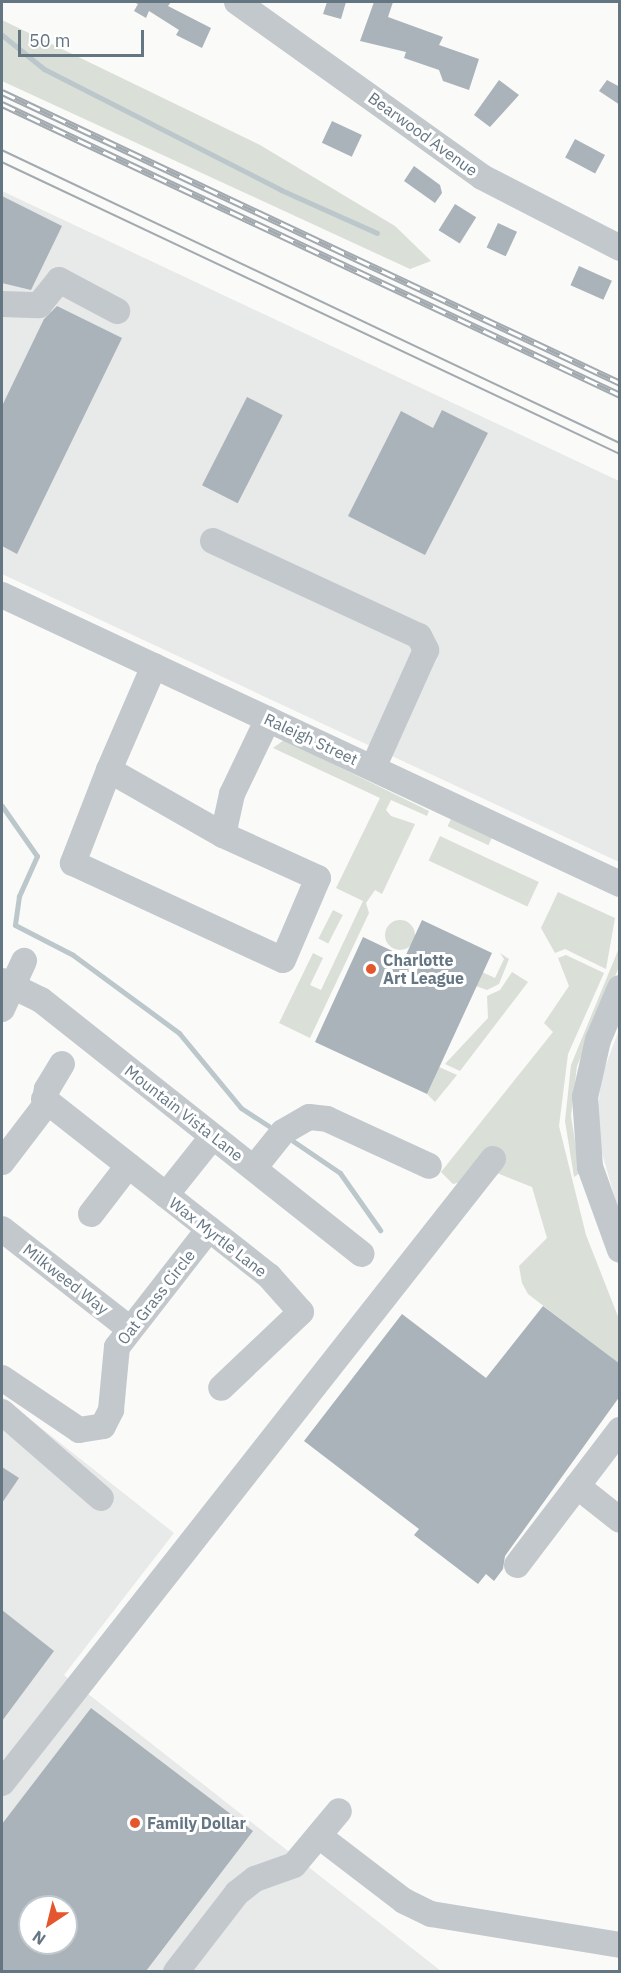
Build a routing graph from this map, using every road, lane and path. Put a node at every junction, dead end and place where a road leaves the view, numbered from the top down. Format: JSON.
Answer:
{"nodes":[{"id":1,"x":237,"y":2,"type":"edge"},
{"id":2,"x":620,"y":248,"type":"edge"},
{"id":3,"x":2,"y":304,"type":"edge"},
{"id":4,"x":117,"y":311,"type":"dead end"},
{"id":5,"x":213,"y":541,"type":"dead end"},
{"id":6,"x":2,"y":595,"type":"edge"},
{"id":7,"x":154,"y":666,"type":"junction"},
{"id":8,"x":268,"y":719,"type":"junction"},
{"id":9,"x":373,"y":768,"type":"junction"},
{"id":10,"x":109,"y":770,"type":"junction"},
{"id":11,"x":223,"y":835,"type":"junction"},
{"id":12,"x":620,"y":884,"type":"edge"},
{"id":13,"x":24,"y":961,"type":"dead end"},
{"id":14,"x":620,"y":988,"type":"edge"},
{"id":15,"x":5,"y":992,"type":"edge"},
{"id":16,"x":62,"y":1065,"type":"dead end"},
{"id":17,"x":44,"y":1099,"type":"junction"},
{"id":18,"x":213,"y":1136,"type":"junction"},
{"id":19,"x":493,"y":1159,"type":"dead end"},
{"id":20,"x":2,"y":1162,"type":"edge"},
{"id":21,"x":128,"y":1166,"type":"junction"},
{"id":22,"x":429,"y":1166,"type":"dead end"},
{"id":23,"x":254,"y":1168,"type":"junction"},
{"id":24,"x":166,"y":1196,"type":"junction"},
{"id":25,"x":91,"y":1214,"type":"dead end"},
{"id":26,"x":2,"y":1229,"type":"edge"},
{"id":27,"x":209,"y":1229,"type":"junction"},
{"id":28,"x":620,"y":1250,"type":"edge"},
{"id":29,"x":362,"y":1254,"type":"dead end"},
{"id":30,"x":130,"y":1329,"type":"junction"},
{"id":31,"x":2,"y":1378,"type":"edge"},
{"id":32,"x":221,"y":1388,"type":"dead end"},
{"id":33,"x":2,"y":1412,"type":"edge"},
{"id":34,"x":620,"y":1430,"type":"edge"},
{"id":35,"x":577,"y":1486,"type":"junction"},
{"id":36,"x":101,"y":1498,"type":"dead end"},
{"id":37,"x":620,"y":1520,"type":"edge"},
{"id":38,"x":517,"y":1565,"type":"dead end"},
{"id":39,"x":2,"y":1783,"type":"edge"},
{"id":40,"x":339,"y":1811,"type":"dead end"},
{"id":41,"x":320,"y":1836,"type":"junction"},
{"id":42,"x":620,"y":1945,"type":"edge"},
{"id":43,"x":176,"y":1971,"type":"edge"}],
"edges":[{"from":1,"to":2,"type":"street","name":"Bearwood Avenue"},
{"from":3,"to":4,"type":"street"},
{"from":5,"to":9,"type":"street"},
{"from":6,"to":7,"type":"street","name":"Raleigh Street"},
{"from":7,"to":8,"type":"street","name":"Raleigh Street"},
{"from":7,"to":10,"type":"street"},
{"from":8,"to":9,"type":"street","name":"Raleigh Street"},
{"from":8,"to":11,"type":"street"},
{"from":9,"to":12,"type":"street","name":"Raleigh Street"},
{"from":10,"to":11,"type":"street"},
{"from":10,"to":11,"type":"street"},
{"from":13,"to":15,"type":"street"},
{"from":14,"to":28,"type":"street"},
{"from":15,"to":18,"type":"street","name":"Mountain Vista Lane"},
{"from":16,"to":17,"type":"street"},
{"from":17,"to":20,"type":"street"},
{"from":17,"to":21,"type":"street","name":"Wax Myrtle Lane"},
{"from":18,"to":23,"type":"street","name":"Mountain Vista Lane"},
{"from":18,"to":24,"type":"street"},
{"from":19,"to":39,"type":"street"},
{"from":21,"to":24,"type":"street","name":"Wax Myrtle Lane"},
{"from":21,"to":25,"type":"street"},
{"from":22,"to":23,"type":"street"},
{"from":23,"to":29,"type":"street","name":"Mountain Vista Lane"},
{"from":24,"to":27,"type":"street","name":"Wax Myrtle Lane"},
{"from":26,"to":30,"type":"street","name":"Milkweed Way"},
{"from":27,"to":30,"type":"street","name":"Oat Grass Circle"},
{"from":27,"to":32,"type":"street","name":"Wax Myrtle Lane"},
{"from":30,"to":31,"type":"street","name":"Oat Grass Circle"},
{"from":33,"to":36,"type":"street"},
{"from":34,"to":35,"type":"street"},
{"from":35,"to":37,"type":"street"},
{"from":35,"to":38,"type":"street"},
{"from":40,"to":41,"type":"street"},
{"from":41,"to":42,"type":"street"},
{"from":41,"to":43,"type":"street"}]}
